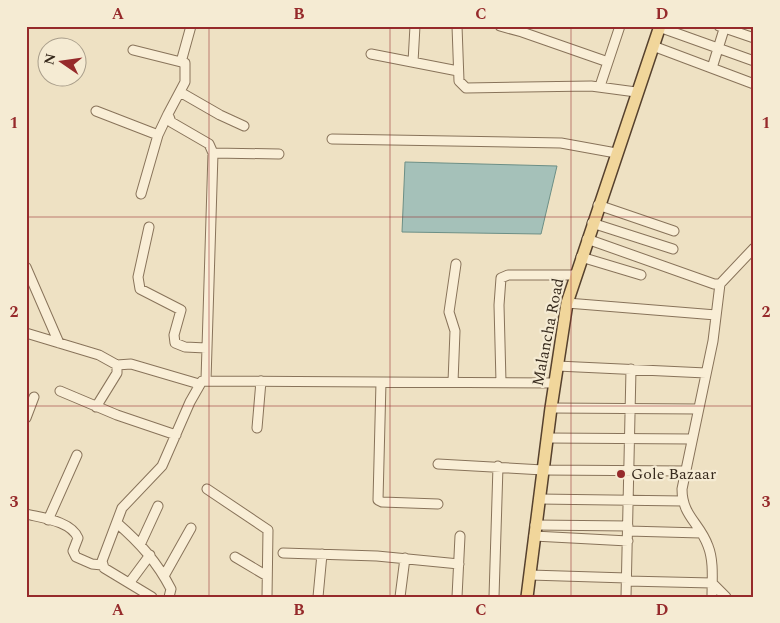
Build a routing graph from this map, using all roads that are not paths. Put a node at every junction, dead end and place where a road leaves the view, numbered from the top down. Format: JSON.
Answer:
{"nodes":[{"id":1,"x":191,"y":26,"type":"edge"},
{"id":2,"x":415,"y":26,"type":"edge"},
{"id":3,"x":457,"y":26,"type":"edge"},
{"id":4,"x":500,"y":26,"type":"edge"},
{"id":5,"x":620,"y":26,"type":"edge"},
{"id":6,"x":660,"y":27,"type":"edge"},
{"id":7,"x":723,"y":27,"type":"edge"},
{"id":8,"x":523,"y":29,"type":"edge"},
{"id":9,"x":754,"y":38,"type":"edge"},
{"id":10,"x":653,"y":46,"type":"junction"},
{"id":11,"x":718,"y":48,"type":"junction"},
{"id":12,"x":133,"y":50,"type":"dead end"},
{"id":13,"x":371,"y":54,"type":"dead end"},
{"id":14,"x":754,"y":61,"type":"edge"},
{"id":15,"x":181,"y":62,"type":"junction"},
{"id":16,"x":413,"y":62,"type":"junction"},
{"id":17,"x":608,"y":62,"type":"junction"},
{"id":18,"x":712,"y":68,"type":"junction"},
{"id":19,"x":458,"y":71,"type":"junction"},
{"id":20,"x":754,"y":84,"type":"edge"},
{"id":21,"x":600,"y":86,"type":"junction"},
{"id":22,"x":180,"y":92,"type":"junction"},
{"id":23,"x":636,"y":92,"type":"junction"},
{"id":24,"x":96,"y":111,"type":"dead end"},
{"id":25,"x":168,"y":114,"type":"junction"},
{"id":26,"x":244,"y":126,"type":"dead end"},
{"id":27,"x":158,"y":135,"type":"junction"},
{"id":28,"x":332,"y":139,"type":"dead end"},
{"id":29,"x":213,"y":153,"type":"junction"},
{"id":30,"x":616,"y":153,"type":"junction"},
{"id":31,"x":279,"y":154,"type":"dead end"},
{"id":32,"x":141,"y":194,"type":"dead end"},
{"id":33,"x":598,"y":205,"type":"junction"},
{"id":34,"x":592,"y":223,"type":"junction"},
{"id":35,"x":149,"y":227,"type":"dead end"},
{"id":36,"x":674,"y":231,"type":"dead end"},
{"id":37,"x":587,"y":239,"type":"junction"},
{"id":38,"x":754,"y":248,"type":"edge"},
{"id":39,"x":673,"y":249,"type":"dead end"},
{"id":40,"x":581,"y":257,"type":"junction"},
{"id":41,"x":456,"y":264,"type":"dead end"},
{"id":42,"x":26,"y":267,"type":"edge"},
{"id":43,"x":641,"y":274,"type":"dead end"},
{"id":44,"x":576,"y":275,"type":"junction"},
{"id":45,"x":725,"y":279,"type":"junction"},
{"id":46,"x":567,"y":303,"type":"junction"},
{"id":47,"x":716,"y":315,"type":"junction"},
{"id":48,"x":26,"y":333,"type":"edge"},
{"id":49,"x":59,"y":343,"type":"junction"},
{"id":50,"x":206,"y":348,"type":"junction"},
{"id":51,"x":117,"y":365,"type":"junction"},
{"id":52,"x":557,"y":366,"type":"junction"},
{"id":53,"x":631,"y":369,"type":"junction"},
{"id":54,"x":706,"y":373,"type":"junction"},
{"id":55,"x":261,"y":381,"type":"junction"},
{"id":56,"x":202,"y":382,"type":"junction"},
{"id":57,"x":381,"y":382,"type":"junction"},
{"id":58,"x":453,"y":382,"type":"junction"},
{"id":59,"x":501,"y":382,"type":"junction"},
{"id":60,"x":554,"y":383,"type":"junction"},
{"id":61,"x":60,"y":391,"type":"dead end"},
{"id":62,"x":34,"y":397,"type":"dead end"},
{"id":63,"x":96,"y":407,"type":"junction"},
{"id":64,"x":551,"y":408,"type":"junction"},
{"id":65,"x":630,"y":408,"type":"junction"},
{"id":66,"x":698,"y":409,"type":"junction"},
{"id":67,"x":26,"y":418,"type":"edge"},
{"id":68,"x":257,"y":428,"type":"dead end"},
{"id":69,"x":176,"y":435,"type":"junction"},
{"id":70,"x":547,"y":438,"type":"junction"},
{"id":71,"x":630,"y":438,"type":"junction"},
{"id":72,"x":692,"y":439,"type":"junction"},
{"id":73,"x":77,"y":455,"type":"dead end"},
{"id":74,"x":438,"y":464,"type":"dead end"},
{"id":75,"x":498,"y":466,"type":"junction"},
{"id":76,"x":543,"y":470,"type":"junction"},
{"id":77,"x":629,"y":470,"type":"junction"},
{"id":78,"x":685,"y":471,"type":"junction"},
{"id":79,"x":207,"y":489,"type":"dead end"},
{"id":80,"x":539,"y":499,"type":"junction"},
{"id":81,"x":629,"y":500,"type":"junction"},
{"id":82,"x":683,"y":501,"type":"junction"},
{"id":83,"x":438,"y":504,"type":"dead end"},
{"id":84,"x":158,"y":506,"type":"dead end"},
{"id":85,"x":26,"y":514,"type":"edge"},
{"id":86,"x":48,"y":520,"type":"junction"},
{"id":87,"x":117,"y":523,"type":"junction"},
{"id":88,"x":191,"y":528,"type":"dead end"},
{"id":89,"x":535,"y":530,"type":"junction"},
{"id":90,"x":628,"y":532,"type":"junction"},
{"id":91,"x":701,"y":533,"type":"junction"},
{"id":92,"x":460,"y":536,"type":"dead end"},
{"id":93,"x":140,"y":545,"type":"junction"},
{"id":94,"x":283,"y":552,"type":"dead end"},
{"id":95,"x":322,"y":554,"type":"junction"},
{"id":96,"x":150,"y":555,"type":"junction"},
{"id":97,"x":235,"y":557,"type":"dead end"},
{"id":98,"x":405,"y":558,"type":"junction"},
{"id":99,"x":459,"y":564,"type":"junction"},
{"id":100,"x":102,"y":565,"type":"junction"},
{"id":101,"x":530,"y":575,"type":"junction"},
{"id":102,"x":164,"y":576,"type":"junction"},
{"id":103,"x":267,"y":576,"type":"junction"},
{"id":104,"x":627,"y":580,"type":"junction"},
{"id":105,"x":130,"y":582,"type":"junction"},
{"id":106,"x":712,"y":583,"type":"junction"},
{"id":107,"x":152,"y":597,"type":"edge"},
{"id":108,"x":169,"y":597,"type":"edge"},
{"id":109,"x":267,"y":597,"type":"edge"},
{"id":110,"x":318,"y":597,"type":"edge"},
{"id":111,"x":400,"y":597,"type":"edge"},
{"id":112,"x":457,"y":597,"type":"edge"},
{"id":113,"x":494,"y":597,"type":"edge"},
{"id":114,"x":527,"y":597,"type":"edge"},
{"id":115,"x":626,"y":597,"type":"edge"},
{"id":116,"x":712,"y":597,"type":"edge"},
{"id":117,"x":726,"y":597,"type":"edge"}],
"edges":[{"from":1,"to":15,"type":"street"},
{"from":2,"to":16,"type":"street"},
{"from":3,"to":19,"type":"street"},
{"from":4,"to":8,"type":"street"},
{"from":5,"to":17,"type":"street"},
{"from":6,"to":10,"type":"main road","name":"Malancha Road"},
{"from":6,"to":11,"type":"street"},
{"from":7,"to":9,"type":"street"},
{"from":7,"to":11,"type":"street"},
{"from":8,"to":17,"type":"street"},
{"from":10,"to":18,"type":"street"},
{"from":10,"to":23,"type":"main road","name":"Malancha Road"},
{"from":11,"to":14,"type":"street"},
{"from":11,"to":18,"type":"street"},
{"from":12,"to":15,"type":"street"},
{"from":13,"to":16,"type":"street"},
{"from":15,"to":22,"type":"street"},
{"from":16,"to":19,"type":"street"},
{"from":17,"to":21,"type":"street"},
{"from":18,"to":20,"type":"street"},
{"from":19,"to":21,"type":"street"},
{"from":21,"to":23,"type":"street"},
{"from":22,"to":25,"type":"street"},
{"from":22,"to":26,"type":"street"},
{"from":23,"to":30,"type":"main road","name":"Malancha Road"},
{"from":24,"to":27,"type":"street"},
{"from":25,"to":27,"type":"street"},
{"from":25,"to":29,"type":"street"},
{"from":27,"to":32,"type":"street"},
{"from":28,"to":30,"type":"street"},
{"from":29,"to":31,"type":"street"},
{"from":29,"to":50,"type":"street"},
{"from":30,"to":33,"type":"main road","name":"Malancha Road"},
{"from":33,"to":34,"type":"main road","name":"Malancha Road"},
{"from":33,"to":36,"type":"street"},
{"from":34,"to":37,"type":"main road","name":"Malancha Road"},
{"from":34,"to":39,"type":"street"},
{"from":35,"to":50,"type":"street"},
{"from":37,"to":40,"type":"main road","name":"Malancha Road"},
{"from":37,"to":45,"type":"street"},
{"from":38,"to":45,"type":"street"},
{"from":40,"to":43,"type":"street"},
{"from":40,"to":44,"type":"main road","name":"Malancha Road"},
{"from":41,"to":58,"type":"street"},
{"from":42,"to":49,"type":"street"},
{"from":44,"to":46,"type":"main road","name":"Malancha Road"},
{"from":44,"to":59,"type":"street"},
{"from":45,"to":47,"type":"street"},
{"from":46,"to":47,"type":"street"},
{"from":46,"to":52,"type":"main road","name":"Malancha Road"},
{"from":47,"to":54,"type":"street"},
{"from":48,"to":49,"type":"street"},
{"from":49,"to":51,"type":"street"},
{"from":50,"to":56,"type":"street"},
{"from":51,"to":56,"type":"street"},
{"from":51,"to":63,"type":"street"},
{"from":52,"to":53,"type":"street"},
{"from":52,"to":60,"type":"main road","name":"Malancha Road"},
{"from":53,"to":54,"type":"street"},
{"from":53,"to":65,"type":"street"},
{"from":54,"to":66,"type":"street"},
{"from":55,"to":56,"type":"street"},
{"from":55,"to":57,"type":"street"},
{"from":55,"to":68,"type":"street"},
{"from":56,"to":69,"type":"street"},
{"from":57,"to":58,"type":"street"},
{"from":57,"to":83,"type":"street"},
{"from":58,"to":59,"type":"street"},
{"from":59,"to":60,"type":"street"},
{"from":60,"to":64,"type":"main road","name":"Malancha Road"},
{"from":61,"to":63,"type":"street"},
{"from":62,"to":67,"type":"street"},
{"from":63,"to":69,"type":"street"},
{"from":64,"to":65,"type":"street"},
{"from":64,"to":70,"type":"main road","name":"Malancha Road"},
{"from":65,"to":66,"type":"street"},
{"from":65,"to":71,"type":"street"},
{"from":66,"to":72,"type":"street"},
{"from":69,"to":87,"type":"street"},
{"from":70,"to":71,"type":"street"},
{"from":70,"to":76,"type":"main road","name":"Malancha Road"},
{"from":71,"to":72,"type":"street"},
{"from":71,"to":77,"type":"street"},
{"from":72,"to":78,"type":"street"},
{"from":73,"to":86,"type":"street"},
{"from":74,"to":75,"type":"street"},
{"from":75,"to":76,"type":"street"},
{"from":75,"to":113,"type":"street"},
{"from":76,"to":77,"type":"street"},
{"from":76,"to":80,"type":"main road","name":"Malancha Road"},
{"from":77,"to":78,"type":"street"},
{"from":77,"to":81,"type":"street"},
{"from":78,"to":82,"type":"street"},
{"from":79,"to":103,"type":"street"},
{"from":80,"to":81,"type":"street"},
{"from":80,"to":89,"type":"main road","name":"Malancha Road"},
{"from":81,"to":82,"type":"street"},
{"from":81,"to":90,"type":"street"},
{"from":82,"to":91,"type":"street"},
{"from":84,"to":93,"type":"street"},
{"from":85,"to":86,"type":"street"},
{"from":86,"to":100,"type":"street"},
{"from":87,"to":93,"type":"street"},
{"from":87,"to":100,"type":"street"},
{"from":88,"to":102,"type":"street"},
{"from":89,"to":90,"type":"street"},
{"from":89,"to":90,"type":"street"},
{"from":89,"to":101,"type":"main road","name":"Malancha Road"},
{"from":90,"to":91,"type":"street"},
{"from":90,"to":104,"type":"street"},
{"from":91,"to":106,"type":"street"},
{"from":92,"to":99,"type":"street"},
{"from":93,"to":96,"type":"street"},
{"from":94,"to":95,"type":"street"},
{"from":95,"to":98,"type":"street"},
{"from":95,"to":110,"type":"street"},
{"from":96,"to":102,"type":"street"},
{"from":96,"to":105,"type":"street"},
{"from":97,"to":103,"type":"street"},
{"from":98,"to":99,"type":"street"},
{"from":98,"to":111,"type":"street"},
{"from":99,"to":112,"type":"street"},
{"from":100,"to":105,"type":"street"},
{"from":101,"to":104,"type":"street"},
{"from":101,"to":114,"type":"main road","name":"Malancha Road"},
{"from":102,"to":108,"type":"street"},
{"from":103,"to":109,"type":"street"},
{"from":104,"to":106,"type":"street"},
{"from":104,"to":115,"type":"street"},
{"from":105,"to":107,"type":"street"},
{"from":106,"to":116,"type":"street"},
{"from":106,"to":117,"type":"street"}]}
